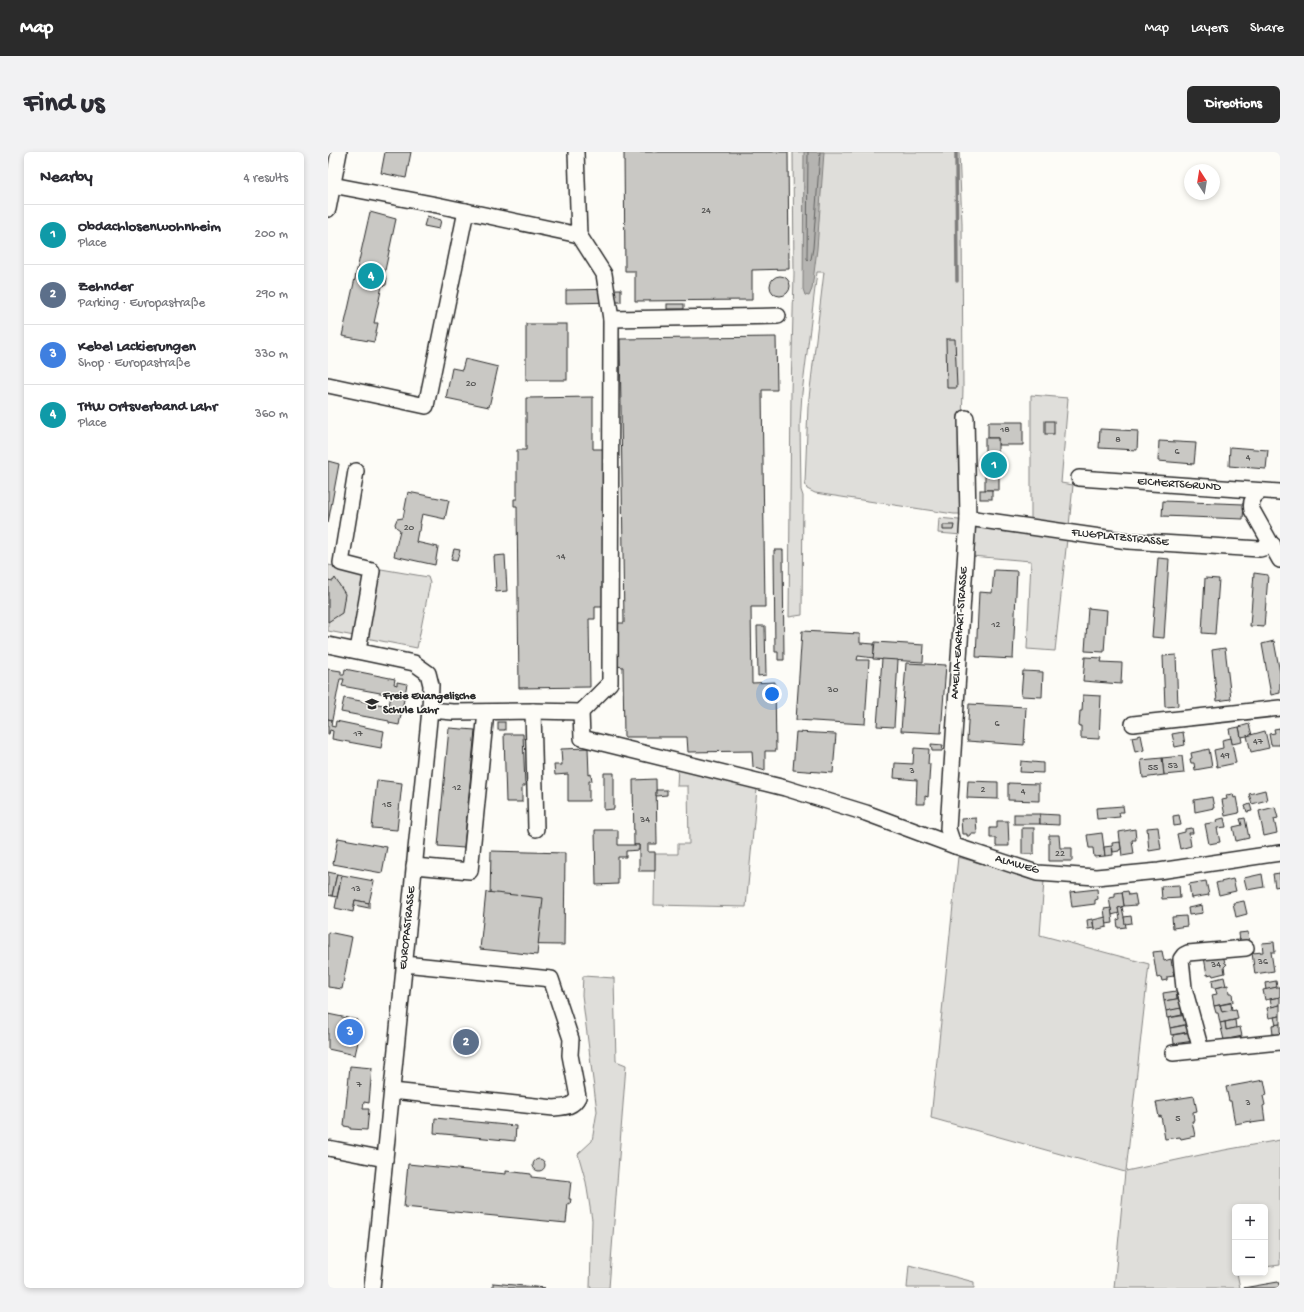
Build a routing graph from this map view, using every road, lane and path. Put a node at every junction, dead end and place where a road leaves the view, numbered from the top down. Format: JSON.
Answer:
{"nodes":[{"id":1,"x":338,"y":152,"type":"edge"},
{"id":2,"x":576,"y":152,"type":"edge"},
{"id":3,"x":332,"y":185,"type":"junction"},
{"id":4,"x":328,"y":209,"type":"edge"},
{"id":5,"x":466,"y":211,"type":"junction"},
{"id":6,"x":579,"y":235,"type":"junction"},
{"id":7,"x":778,"y":316,"type":"dead end"},
{"id":8,"x":611,"y":319,"type":"junction"},
{"id":9,"x":328,"y":385,"type":"edge"},
{"id":10,"x":966,"y":418,"type":"dead end"},
{"id":11,"x":356,"y":471,"type":"dead end"},
{"id":12,"x":1079,"y":478,"type":"dead end"},
{"id":13,"x":1261,"y":491,"type":"junction"},
{"id":14,"x":1280,"y":492,"type":"edge"},
{"id":15,"x":968,"y":518,"type":"junction"},
{"id":16,"x":1273,"y":545,"type":"junction"},
{"id":17,"x":1280,"y":560,"type":"edge"},
{"id":18,"x":328,"y":645,"type":"edge"},
{"id":19,"x":358,"y":650,"type":"junction"},
{"id":20,"x":1280,"y":708,"type":"edge"},
{"id":21,"x":430,"y":710,"type":"junction"},
{"id":22,"x":486,"y":712,"type":"junction"},
{"id":23,"x":533,"y":712,"type":"junction"},
{"id":24,"x":581,"y":712,"type":"junction"},
{"id":25,"x":1133,"y":724,"type":"dead end"},
{"id":26,"x":536,"y":829,"type":"dead end"},
{"id":27,"x":955,"y":846,"type":"junction"},
{"id":28,"x":1280,"y":853,"type":"edge"},
{"id":29,"x":414,"y":866,"type":"junction"},
{"id":30,"x":1246,"y":948,"type":"dead end"},
{"id":31,"x":404,"y":964,"type":"junction"},
{"id":32,"x":1280,"y":1042,"type":"edge"},
{"id":33,"x":1201,"y":1050,"type":"junction"},
{"id":34,"x":1173,"y":1053,"type":"dead end"},
{"id":35,"x":392,"y":1091,"type":"junction"},
{"id":36,"x":328,"y":1148,"type":"edge"},
{"id":37,"x":385,"y":1159,"type":"junction"},
{"id":38,"x":372,"y":1288,"type":"edge"}],
"edges":[{"from":1,"to":3,"type":"street"},
{"from":2,"to":6,"type":"street"},
{"from":3,"to":4,"type":"street"},
{"from":3,"to":5,"type":"street"},
{"from":5,"to":6,"type":"street"},
{"from":5,"to":9,"type":"street"},
{"from":6,"to":8,"type":"street"},
{"from":7,"to":8,"type":"street"},
{"from":8,"to":24,"type":"street"},
{"from":10,"to":15,"type":"street","name":"AMELIA-EARHART-STRASSE"},
{"from":11,"to":19,"type":"street"},
{"from":12,"to":13,"type":"street","name":"EICHERTSGRUND"},
{"from":13,"to":14,"type":"street","name":"EICHERTSGRUND"},
{"from":13,"to":16,"type":"street"},
{"from":15,"to":16,"type":"street","name":"FLUGPLATZSTRASSE"},
{"from":15,"to":27,"type":"street","name":"AMELIA-EARHART-STRASSE"},
{"from":16,"to":17,"type":"street"},
{"from":18,"to":19,"type":"street","name":"EUROPASTRASSE"},
{"from":19,"to":21,"type":"street","name":"EUROPASTRASSE"},
{"from":20,"to":25,"type":"street"},
{"from":21,"to":22,"type":"street"},
{"from":21,"to":29,"type":"street","name":"EUROPASTRASSE"},
{"from":22,"to":23,"type":"street"},
{"from":22,"to":29,"type":"street"},
{"from":23,"to":24,"type":"street"},
{"from":23,"to":26,"type":"street"},
{"from":24,"to":27,"type":"street","name":"ALMWEG"},
{"from":27,"to":28,"type":"street","name":"ALMWEG"},
{"from":29,"to":31,"type":"street","name":"EUROPASTRASSE"},
{"from":30,"to":33,"type":"street"},
{"from":31,"to":35,"type":"street","name":"EUROPASTRASSE"},
{"from":31,"to":35,"type":"street"},
{"from":32,"to":33,"type":"street"},
{"from":33,"to":34,"type":"street"},
{"from":35,"to":37,"type":"street","name":"EUROPASTRASSE"},
{"from":36,"to":37,"type":"street"},
{"from":37,"to":38,"type":"street","name":"EUROPASTRASSE"}]}
